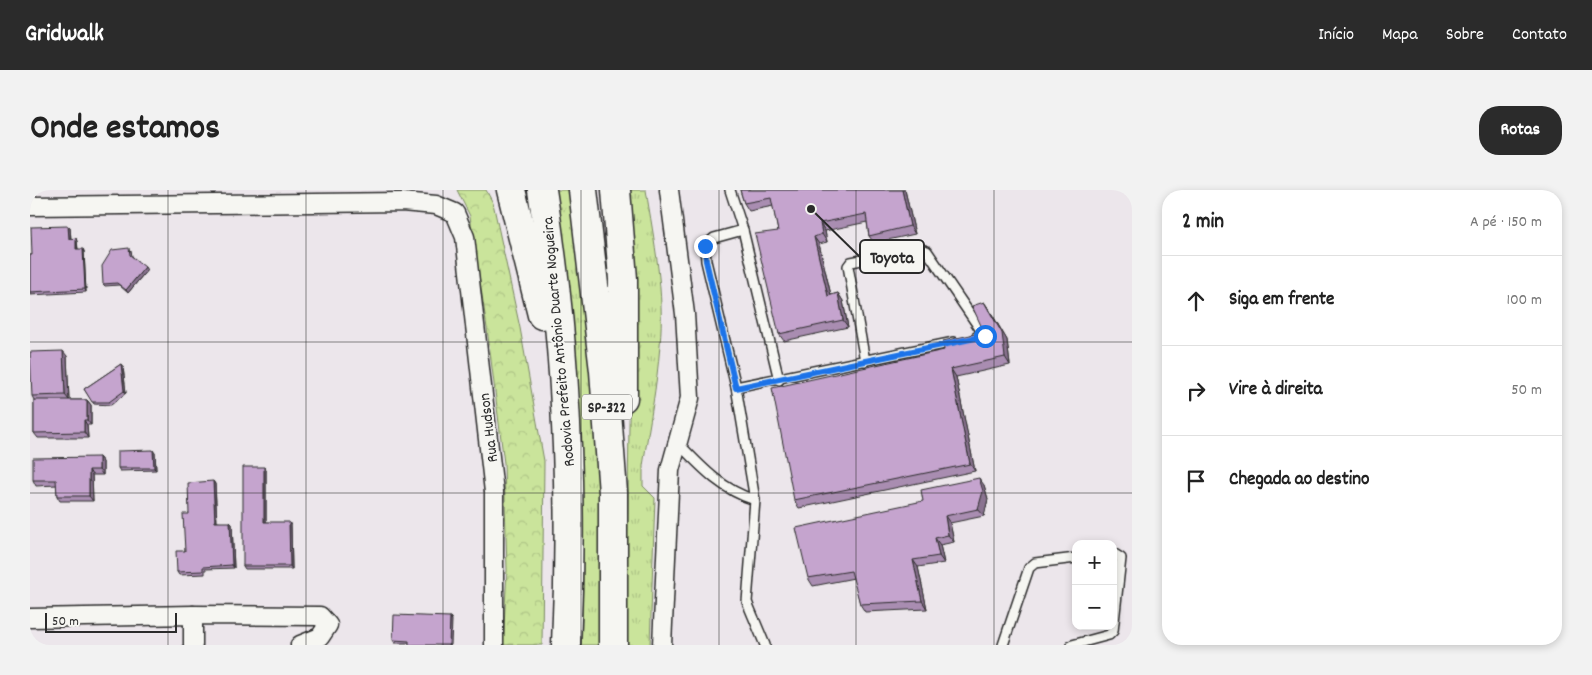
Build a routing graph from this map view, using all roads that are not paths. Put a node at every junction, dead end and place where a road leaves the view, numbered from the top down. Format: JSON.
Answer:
{"nodes":[{"id":1,"x":511,"y":190,"type":"edge"},
{"id":2,"x":542,"y":190,"type":"edge"},
{"id":3,"x":582,"y":190,"type":"edge"},
{"id":4,"x":616,"y":190,"type":"edge"},
{"id":5,"x":669,"y":190,"type":"edge"},
{"id":6,"x":730,"y":190,"type":"edge"},
{"id":7,"x":178,"y":196,"type":"edge"},
{"id":8,"x":30,"y":206,"type":"edge"},
{"id":9,"x":743,"y":230,"type":"junction"},
{"id":10,"x":865,"y":361,"type":"junction"},
{"id":11,"x":779,"y":380,"type":"junction"},
{"id":12,"x":736,"y":388,"type":"junction"},
{"id":13,"x":677,"y":443,"type":"junction"},
{"id":14,"x":568,"y":474,"type":"junction"},
{"id":15,"x":754,"y":500,"type":"junction"},
{"id":16,"x":1117,"y":556,"type":"edge"},
{"id":17,"x":1072,"y":558,"type":"edge"},
{"id":18,"x":193,"y":615,"type":"junction"},
{"id":19,"x":30,"y":618,"type":"edge"},
{"id":20,"x":614,"y":635,"type":"edge"},
{"id":21,"x":193,"y":645,"type":"edge"},
{"id":22,"x":300,"y":645,"type":"edge"},
{"id":23,"x":494,"y":645,"type":"edge"},
{"id":24,"x":566,"y":645,"type":"edge"},
{"id":25,"x":662,"y":645,"type":"edge"},
{"id":26,"x":765,"y":645,"type":"edge"},
{"id":27,"x":1003,"y":645,"type":"edge"},
{"id":28,"x":1072,"y":645,"type":"edge"}],
"edges":[{"from":1,"to":14,"type":"highway"},
{"from":2,"to":14,"type":"highway","name":"Rodovia Prefeito Antônio Duarte Nogueira","number":"SP-322"},
{"from":3,"to":20,"type":"highway","number":"SP-322"},
{"from":4,"to":20,"type":"highway"},
{"from":5,"to":13,"type":"street"},
{"from":6,"to":9,"type":"lane"},
{"from":7,"to":8,"type":"street"},
{"from":7,"to":23,"type":"street","name":"Rua Hudson"},
{"from":9,"to":11,"type":"lane"},
{"from":9,"to":12,"type":"lane"},
{"from":10,"to":10,"type":"lane"},
{"from":10,"to":11,"type":"lane"},
{"from":11,"to":12,"type":"lane"},
{"from":12,"to":15,"type":"lane"},
{"from":13,"to":15,"type":"lane"},
{"from":13,"to":25,"type":"street"},
{"from":14,"to":24,"type":"highway","name":"Rodovia Prefeito Antônio Duarte Nogueira","number":"SP-322"},
{"from":15,"to":26,"type":"lane"},
{"from":16,"to":28,"type":"lane"},
{"from":17,"to":27,"type":"lane"},
{"from":18,"to":19,"type":"street"},
{"from":18,"to":21,"type":"street"},
{"from":18,"to":22,"type":"street"}]}
